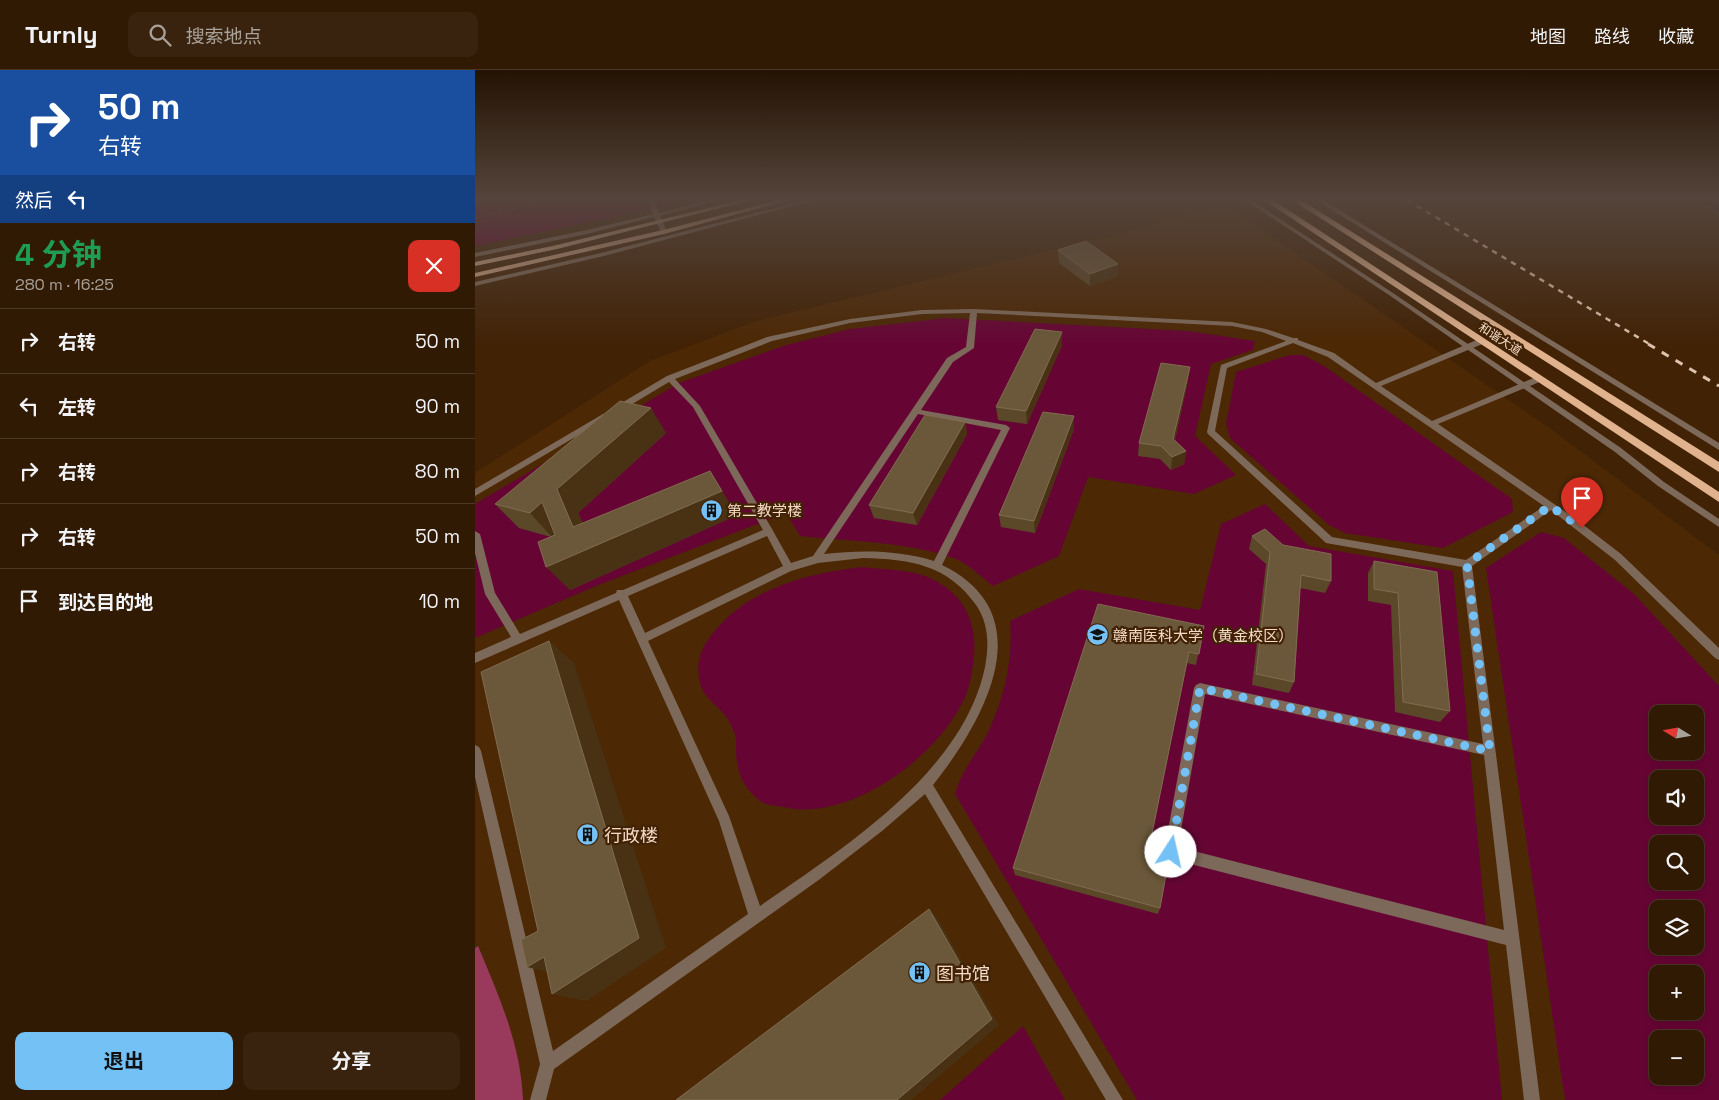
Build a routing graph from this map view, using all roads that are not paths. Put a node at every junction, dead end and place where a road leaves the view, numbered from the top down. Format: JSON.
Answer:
{"nodes":[{"id":1,"x":514,"y":248,"type":"edge"},
{"id":2,"x":540,"y":248,"type":"edge"},
{"id":3,"x":594,"y":248,"type":"edge"},
{"id":4,"x":628,"y":248,"type":"edge"},
{"id":5,"x":1320,"y":248,"type":"edge"},
{"id":6,"x":1341,"y":248,"type":"edge"},
{"id":7,"x":1371,"y":248,"type":"edge"},
{"id":8,"x":1397,"y":248,"type":"edge"},
{"id":9,"x":475,"y":256,"type":"edge"},
{"id":10,"x":534,"y":262,"type":"junction"},
{"id":11,"x":475,"y":264,"type":"edge"},
{"id":12,"x":475,"y":275,"type":"edge"},
{"id":13,"x":475,"y":283,"type":"edge"},
{"id":14,"x":974,"y":311,"type":"junction"},
{"id":15,"x":1295,"y":340,"type":"junction"},
{"id":16,"x":1482,"y":341,"type":"junction"},
{"id":17,"x":1467,"y":346,"type":"junction"},
{"id":18,"x":670,"y":378,"type":"junction"},
{"id":19,"x":1539,"y":380,"type":"junction"},
{"id":20,"x":1375,"y":386,"type":"junction"},
{"id":21,"x":1524,"y":386,"type":"junction"},
{"id":22,"x":915,"y":411,"type":"junction"},
{"id":23,"x":1431,"y":424,"type":"junction"},
{"id":24,"x":1719,"y":447,"type":"edge"},
{"id":25,"x":1719,"y":468,"type":"edge"},
{"id":26,"x":475,"y":493,"type":"edge"},
{"id":27,"x":1719,"y":498,"type":"edge"},
{"id":28,"x":1550,"y":506,"type":"junction"},
{"id":29,"x":1719,"y":524,"type":"edge"},
{"id":30,"x":769,"y":531,"type":"junction"},
{"id":31,"x":475,"y":534,"type":"edge"},
{"id":32,"x":816,"y":559,"type":"junction"},
{"id":33,"x":1467,"y":564,"type":"junction"},
{"id":34,"x":937,"y":566,"type":"junction"},
{"id":35,"x":787,"y":567,"type":"junction"},
{"id":36,"x":621,"y":594,"type":"junction"},
{"id":37,"x":518,"y":639,"type":"junction"},
{"id":38,"x":642,"y":640,"type":"junction"},
{"id":39,"x":1719,"y":655,"type":"edge"},
{"id":40,"x":475,"y":658,"type":"edge"},
{"id":41,"x":475,"y":751,"type":"edge"},
{"id":42,"x":1490,"y":751,"type":"junction"},
{"id":43,"x":926,"y":785,"type":"junction"},
{"id":44,"x":756,"y":916,"type":"junction"},
{"id":45,"x":1512,"y":939,"type":"junction"},
{"id":46,"x":548,"y":1064,"type":"junction"},
{"id":47,"x":538,"y":1100,"type":"edge"},
{"id":48,"x":1115,"y":1100,"type":"edge"},
{"id":49,"x":1532,"y":1100,"type":"edge"}],
"edges":[{"from":1,"to":9,"type":"street"},
{"from":2,"to":11,"type":"main road"},
{"from":3,"to":10,"type":"main road"},
{"from":4,"to":13,"type":"street"},
{"from":5,"to":17,"type":"street"},
{"from":6,"to":16,"type":"highway","name":"和谐大道"},
{"from":7,"to":25,"type":"highway","name":"和谐大道"},
{"from":8,"to":24,"type":"street"},
{"from":10,"to":12,"type":"main road"},
{"from":10,"to":13,"type":"street"},
{"from":14,"to":15,"type":"street"},
{"from":14,"to":18,"type":"street"},
{"from":14,"to":22,"type":"street"},
{"from":15,"to":20,"type":"street"},
{"from":15,"to":33,"type":"street"},
{"from":16,"to":17,"type":"street"},
{"from":16,"to":19,"type":"highway","name":"和谐大道"},
{"from":17,"to":20,"type":"street"},
{"from":17,"to":21,"type":"street"},
{"from":18,"to":26,"type":"street"},
{"from":18,"to":30,"type":"street"},
{"from":19,"to":21,"type":"street"},
{"from":19,"to":27,"type":"highway","name":"和谐大道"},
{"from":20,"to":23,"type":"street"},
{"from":21,"to":23,"type":"street"},
{"from":21,"to":29,"type":"street"},
{"from":22,"to":32,"type":"street"},
{"from":22,"to":34,"type":"street"},
{"from":23,"to":28,"type":"street"},
{"from":28,"to":33,"type":"street"},
{"from":28,"to":39,"type":"street"},
{"from":30,"to":35,"type":"street"},
{"from":30,"to":36,"type":"street"},
{"from":31,"to":37,"type":"street"},
{"from":32,"to":34,"type":"street"},
{"from":32,"to":35,"type":"street"},
{"from":33,"to":42,"type":"street"},
{"from":34,"to":43,"type":"street"},
{"from":35,"to":38,"type":"street"},
{"from":36,"to":37,"type":"street"},
{"from":36,"to":38,"type":"street"},
{"from":37,"to":40,"type":"street"},
{"from":38,"to":44,"type":"street"},
{"from":41,"to":46,"type":"street"},
{"from":42,"to":45,"type":"street"},
{"from":42,"to":45,"type":"street"},
{"from":43,"to":44,"type":"street"},
{"from":43,"to":48,"type":"street"},
{"from":44,"to":46,"type":"street"},
{"from":45,"to":49,"type":"street"},
{"from":46,"to":47,"type":"street"}]}
